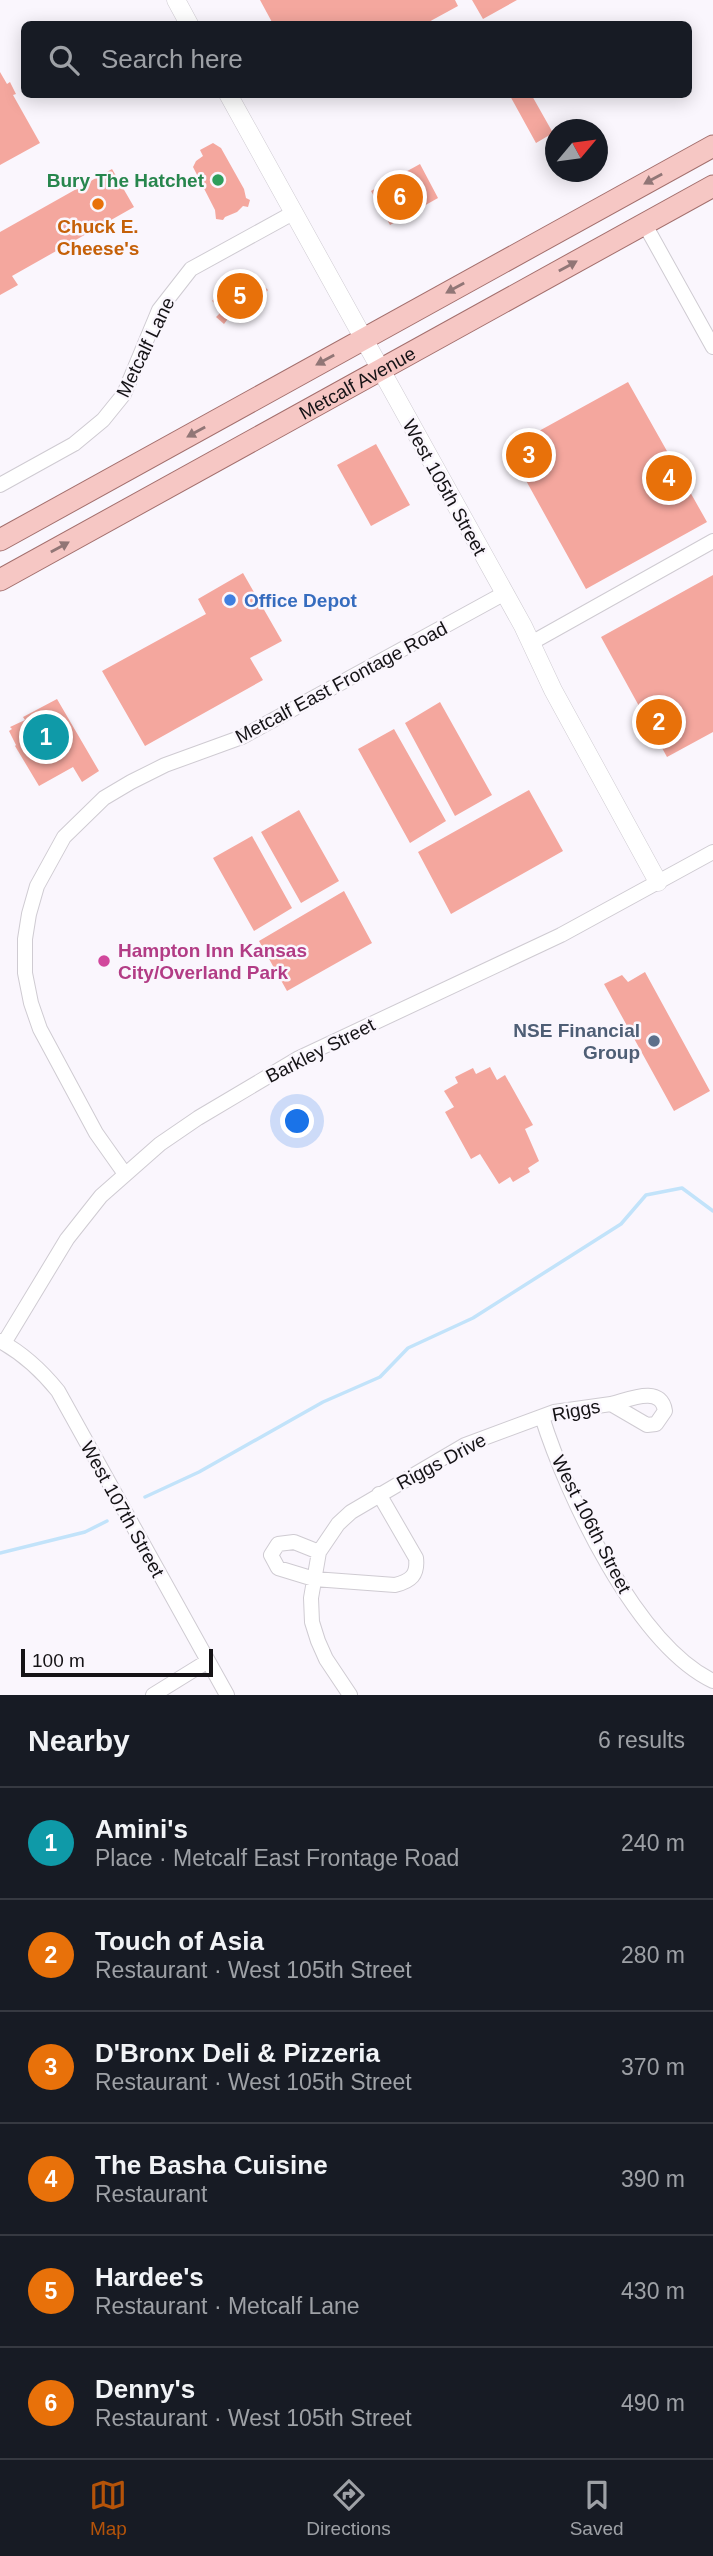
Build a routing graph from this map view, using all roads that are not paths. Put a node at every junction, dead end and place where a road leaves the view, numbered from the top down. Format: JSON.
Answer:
{"nodes":[{"id":1,"x":176,"y":0,"type":"edge"},
{"id":2,"x":187,"y":21,"type":"edge"},
{"id":3,"x":230,"y":98,"type":"edge"},
{"id":4,"x":713,"y":146,"type":"edge"},
{"id":5,"x":713,"y":186,"type":"edge"},
{"id":6,"x":293,"y":213,"type":"junction"},
{"id":7,"x":644,"y":223,"type":"junction"},
{"id":8,"x":365,"y":338,"type":"junction"},
{"id":9,"x":713,"y":347,"type":"edge"},
{"id":10,"x":381,"y":370,"type":"junction"},
{"id":11,"x":0,"y":485,"type":"edge"},
{"id":12,"x":0,"y":540,"type":"edge"},
{"id":13,"x":713,"y":541,"type":"edge"},
{"id":14,"x":0,"y":580,"type":"edge"},
{"id":15,"x":505,"y":593,"type":"junction"},
{"id":16,"x":531,"y":643,"type":"junction"},
{"id":17,"x":713,"y":852,"type":"edge"},
{"id":18,"x":658,"y":882,"type":"junction"},
{"id":19,"x":125,"y":1174,"type":"junction"},
{"id":20,"x":2,"y":1342,"type":"edge"},
{"id":21,"x":611,"y":1404,"type":"dead end"},
{"id":22,"x":542,"y":1417,"type":"junction"},
{"id":23,"x":379,"y":1494,"type":"junction"},
{"id":24,"x":319,"y":1552,"type":"junction"},
{"id":25,"x":314,"y":1579,"type":"junction"},
{"id":26,"x":208,"y":1661,"type":"junction"},
{"id":27,"x":713,"y":1681,"type":"edge"},
{"id":28,"x":153,"y":1695,"type":"edge"},
{"id":29,"x":226,"y":1695,"type":"edge"},
{"id":30,"x":350,"y":1695,"type":"edge"}],
"edges":[{"from":1,"to":2,"type":"street"},
{"from":3,"to":6,"type":"street","name":"West 105th Street"},
{"from":4,"to":8,"type":"main road","name":"Metcalf Avenue","one_way":true},
{"from":5,"to":7,"type":"main road","name":"Metcalf Avenue"},
{"from":6,"to":8,"type":"street","name":"West 105th Street"},
{"from":6,"to":11,"type":"street","name":"Metcalf Lane"},
{"from":7,"to":9,"type":"street"},
{"from":10,"to":7,"type":"main road","name":"Metcalf Avenue","one_way":true},
{"from":8,"to":10,"type":"street","name":"West 105th Street"},
{"from":8,"to":12,"type":"main road","name":"Metcalf Avenue","one_way":true},
{"from":14,"to":10,"type":"main road","name":"Metcalf Avenue","one_way":true},
{"from":10,"to":15,"type":"street","name":"West 105th Street"},
{"from":13,"to":16,"type":"street"},
{"from":15,"to":16,"type":"street","name":"West 105th Street"},
{"from":15,"to":19,"type":"street","name":"Metcalf East Frontage Road"},
{"from":16,"to":18,"type":"street","name":"West 105th Street"},
{"from":17,"to":18,"type":"street","name":"Barkley Street"},
{"from":18,"to":19,"type":"street","name":"Barkley Street"},
{"from":19,"to":20,"type":"street","name":"Barkley Street"},
{"from":20,"to":26,"type":"street","name":"West 107th Street"},
{"from":21,"to":22,"type":"street","name":"Riggs"},
{"from":22,"to":23,"type":"street","name":"Riggs Drive"},
{"from":22,"to":27,"type":"street","name":"West 106th Street"},
{"from":23,"to":24,"type":"street","name":"Riggs Drive"},
{"from":23,"to":25,"type":"street","name":"Riggs Drive"},
{"from":24,"to":25,"type":"street","name":"Riggs Drive"},
{"from":24,"to":25,"type":"street","name":"Riggs Drive"},
{"from":25,"to":30,"type":"street","name":"Riggs Drive"},
{"from":26,"to":28,"type":"street"},
{"from":26,"to":29,"type":"street","name":"West 107th Street"}]}
